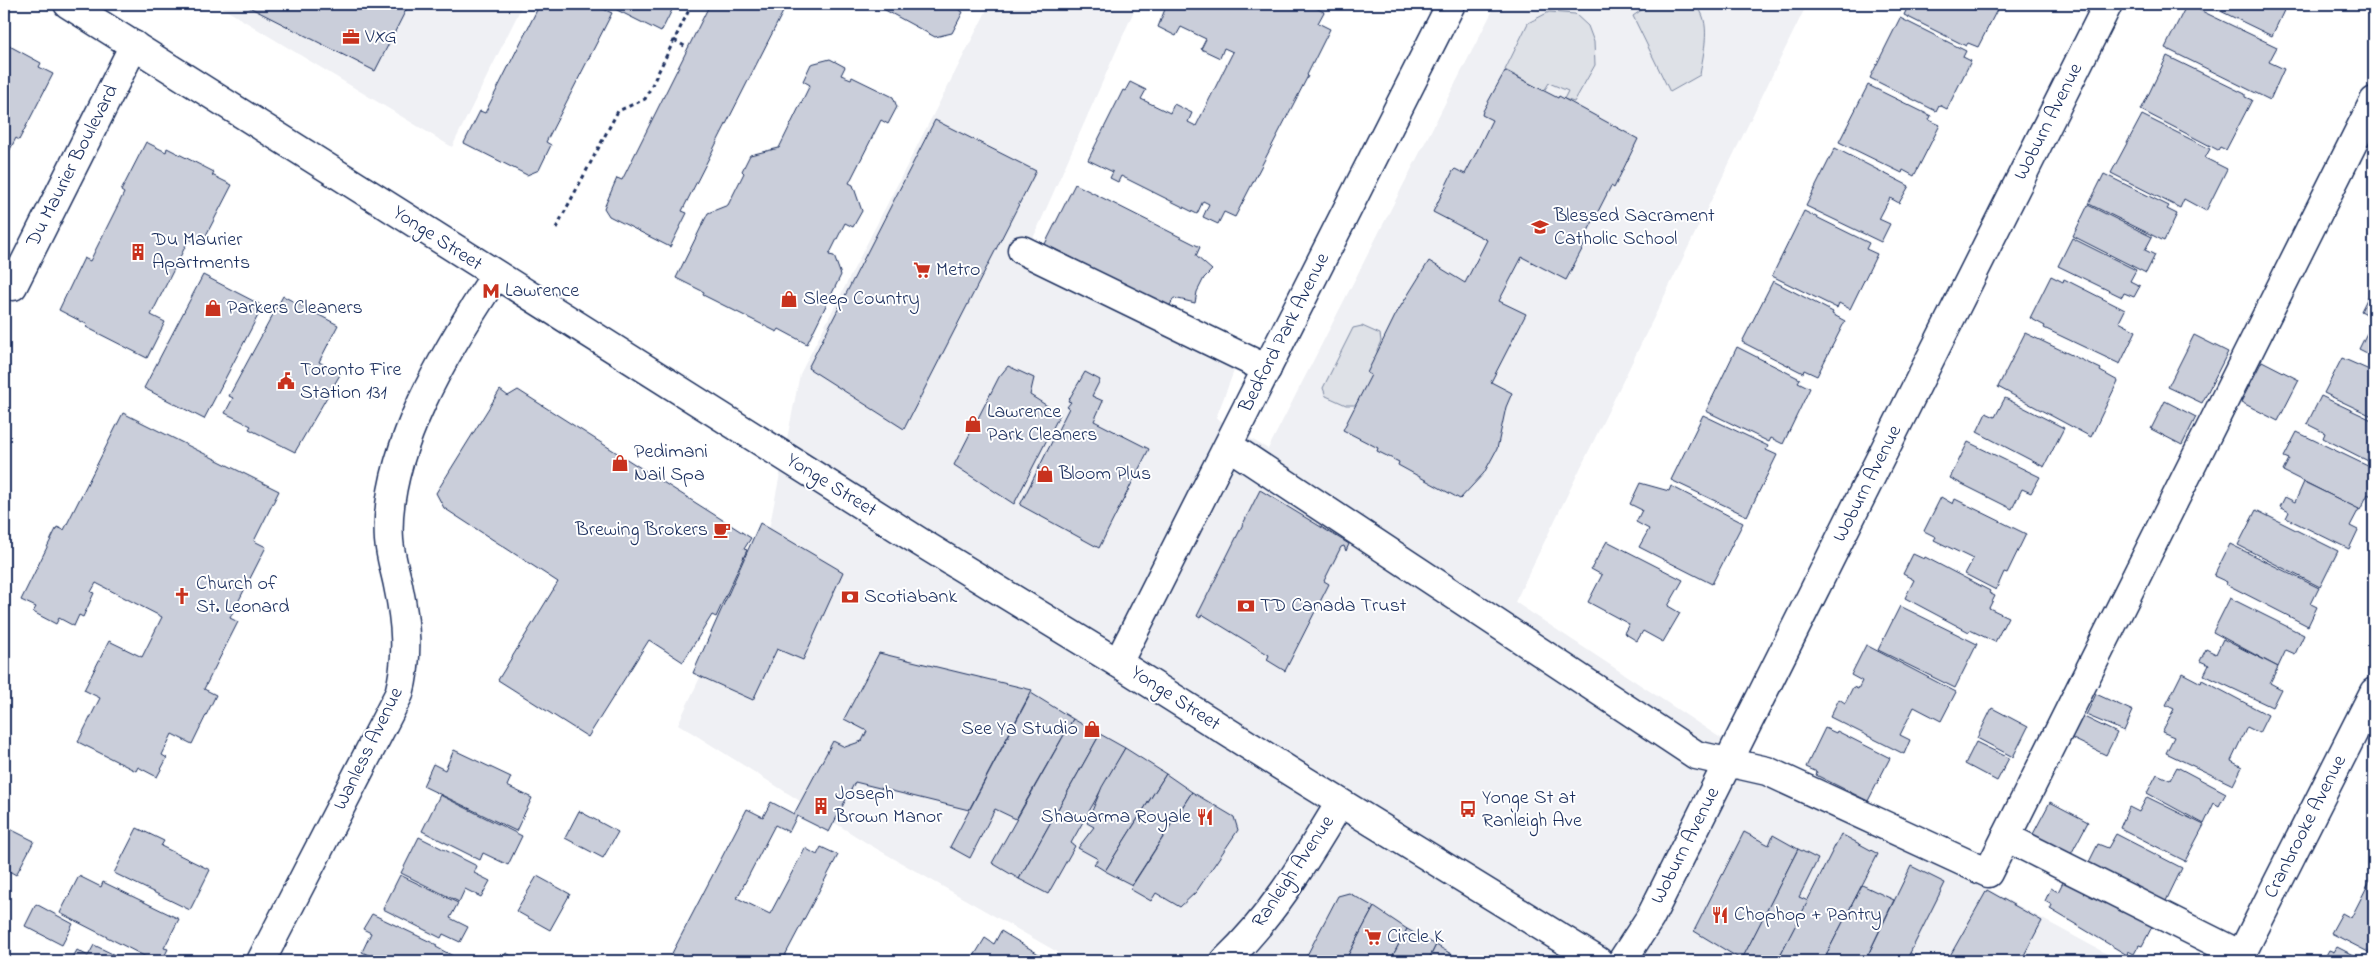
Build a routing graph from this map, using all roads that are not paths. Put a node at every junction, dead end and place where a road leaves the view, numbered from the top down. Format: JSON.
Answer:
{"nodes":[{"id":1,"x":68,"y":4,"type":"edge"},
{"id":2,"x":1451,"y":4,"type":"edge"},
{"id":3,"x":2108,"y":4,"type":"edge"},
{"id":4,"x":134,"y":45,"type":"junction"},
{"id":5,"x":2374,"y":101,"type":"edge"},
{"id":6,"x":1022,"y":250,"type":"dead end"},
{"id":7,"x":495,"y":276,"type":"junction"},
{"id":8,"x":13,"y":286,"type":"dead end"},
{"id":9,"x":1267,"y":368,"type":"junction"},
{"id":10,"x":1229,"y":446,"type":"junction"},
{"id":11,"x":1118,"y":663,"type":"junction"},
{"id":12,"x":2374,"y":692,"type":"edge"},
{"id":13,"x":1728,"y":763,"type":"junction"},
{"id":14,"x":1340,"y":803,"type":"junction"},
{"id":15,"x":2006,"y":837,"type":"junction"},
{"id":16,"x":2239,"y":958,"type":"edge"},
{"id":17,"x":262,"y":961,"type":"edge"},
{"id":18,"x":1225,"y":961,"type":"edge"},
{"id":19,"x":1598,"y":961,"type":"edge"},
{"id":20,"x":1622,"y":961,"type":"edge"}],
"edges":[{"from":1,"to":4,"type":"street","name":"Yonge Street"},
{"from":2,"to":9,"type":"street","name":"Bedford Park Avenue"},
{"from":3,"to":13,"type":"street","name":"Woburn Avenue"},
{"from":4,"to":7,"type":"street","name":"Yonge Street"},
{"from":4,"to":8,"type":"street","name":"Du Maurier Boulevard"},
{"from":5,"to":15,"type":"street"},
{"from":6,"to":9,"type":"street"},
{"from":7,"to":11,"type":"street","name":"Yonge Street"},
{"from":7,"to":17,"type":"street","name":"Wanless Avenue"},
{"from":9,"to":10,"type":"street","name":"Bedford Park Avenue"},
{"from":10,"to":11,"type":"street","name":"Bedford Park Avenue"},
{"from":10,"to":13,"type":"street"},
{"from":11,"to":14,"type":"street","name":"Yonge Street"},
{"from":12,"to":16,"type":"street","name":"Cranbrooke Avenue"},
{"from":13,"to":15,"type":"street"},
{"from":13,"to":20,"type":"street","name":"Woburn Avenue"},
{"from":14,"to":18,"type":"street","name":"Ranleigh Avenue"},
{"from":14,"to":19,"type":"street","name":"Yonge Street"},
{"from":15,"to":16,"type":"street"}]}
